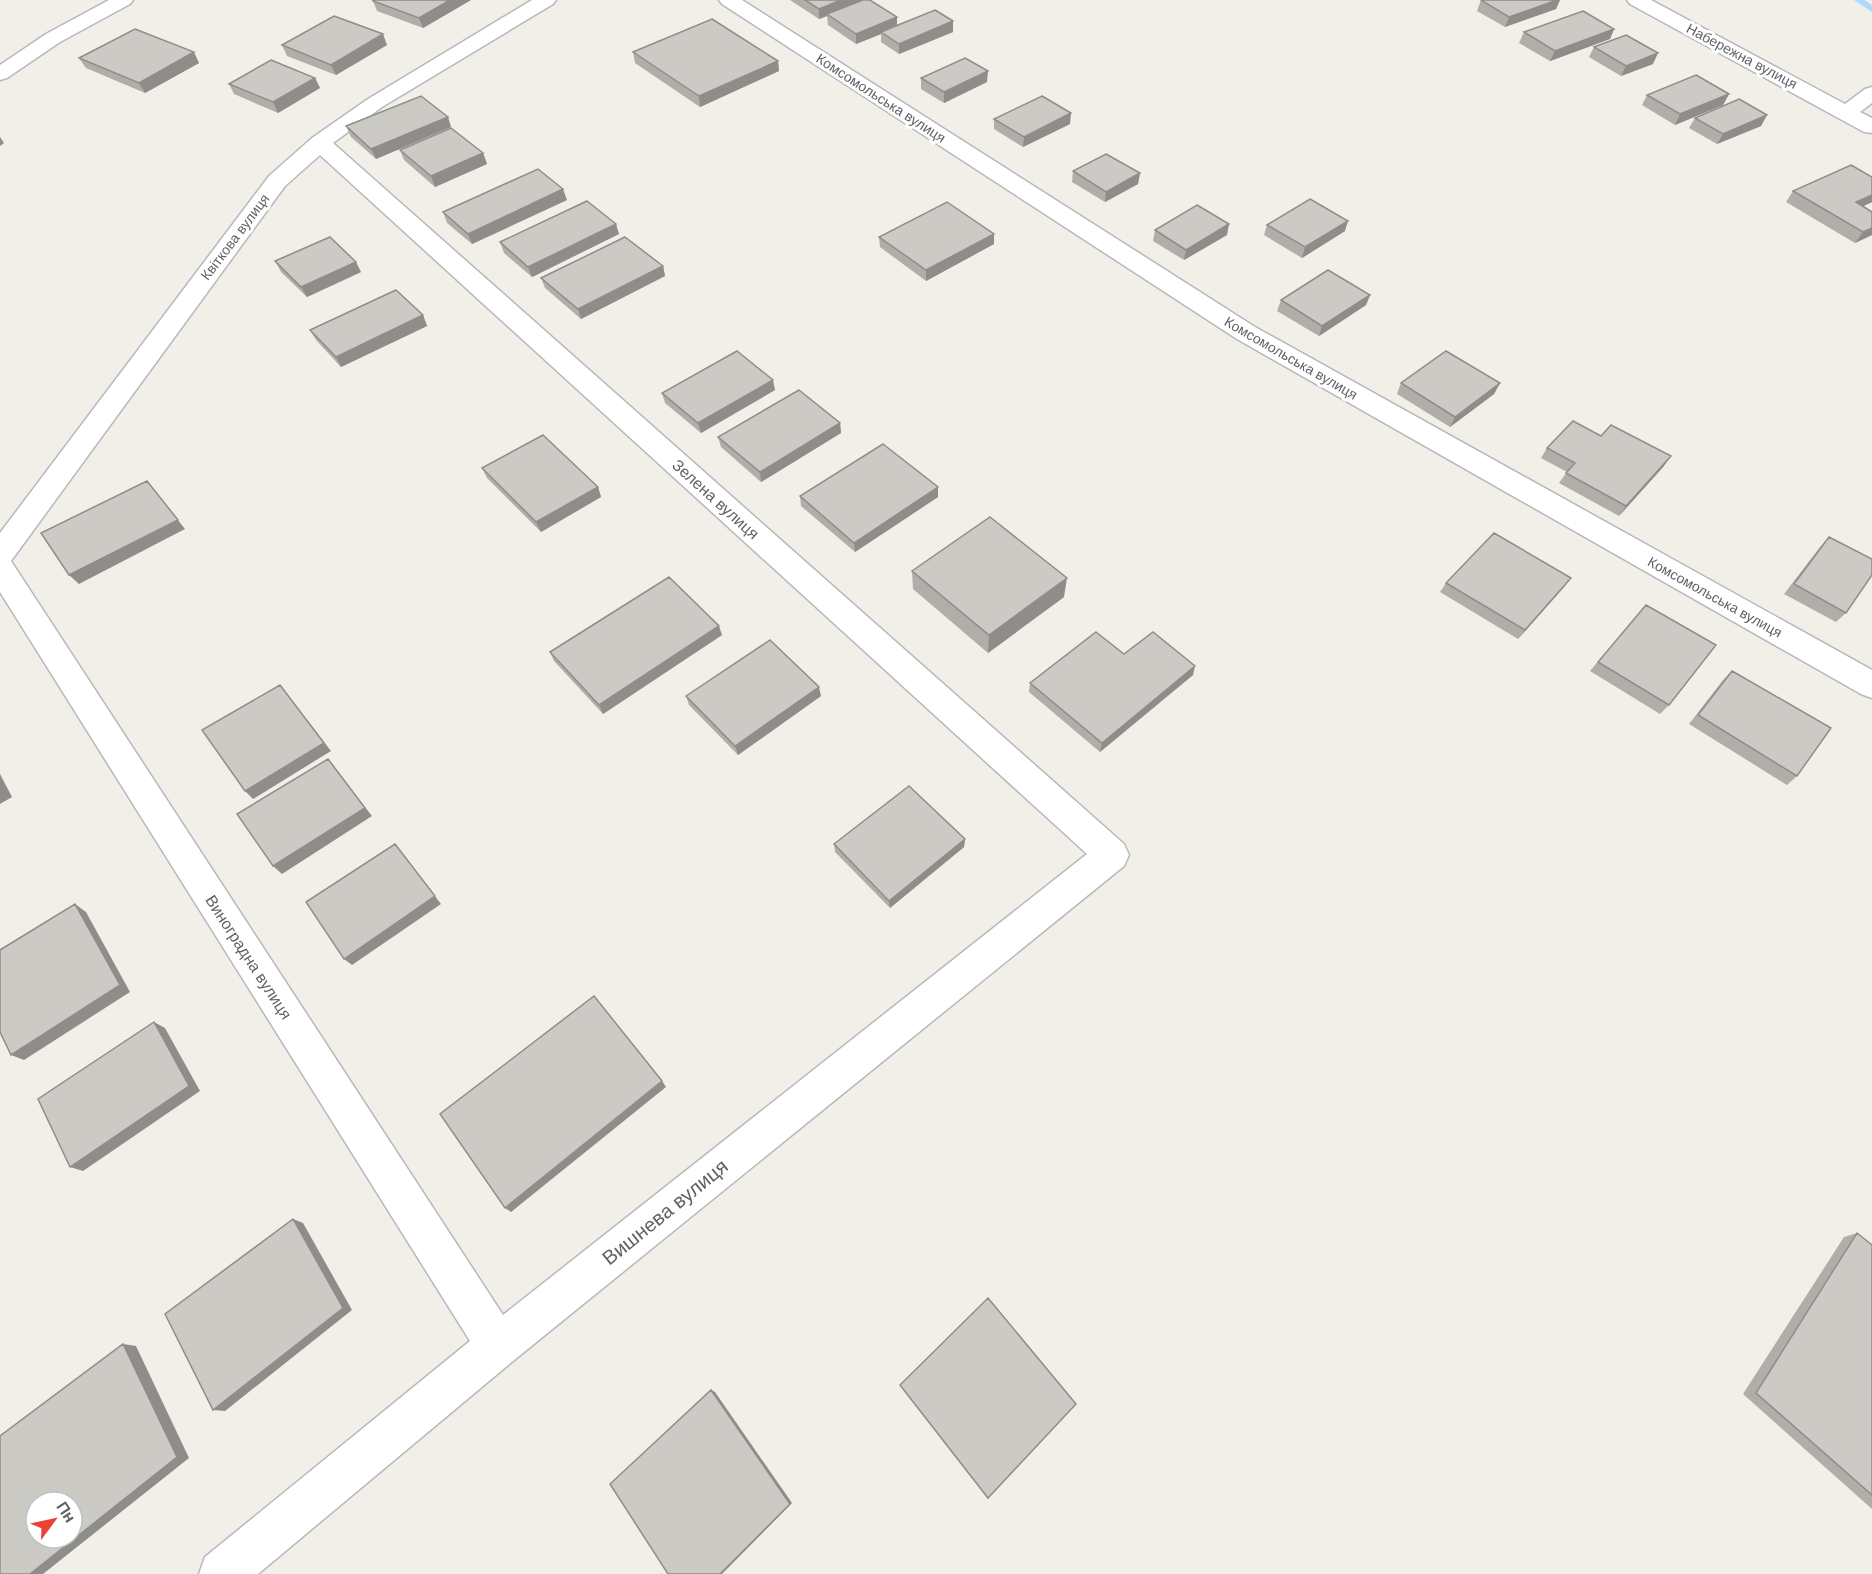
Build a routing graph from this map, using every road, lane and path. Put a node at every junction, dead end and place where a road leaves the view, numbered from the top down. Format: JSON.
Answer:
{"nodes":[{"id":1,"x":123,"y":0,"type":"edge"},
{"id":2,"x":546,"y":0,"type":"edge"},
{"id":3,"x":729,"y":0,"type":"edge"},
{"id":4,"x":1637,"y":0,"type":"edge"},
{"id":5,"x":0,"y":74,"type":"edge"},
{"id":6,"x":1872,"y":93,"type":"edge"},
{"id":7,"x":1846,"y":113,"type":"junction"},
{"id":8,"x":1872,"y":127,"type":"edge"},
{"id":9,"x":320,"y":143,"type":"junction"},
{"id":10,"x":0,"y":554,"type":"edge"},
{"id":11,"x":0,"y":568,"type":"edge"},
{"id":12,"x":1872,"y":685,"type":"edge"},
{"id":13,"x":1112,"y":855,"type":"joint"},
{"id":14,"x":498,"y":1346,"type":"junction"},
{"id":15,"x":222,"y":1574,"type":"edge"}],
"edges":[{"from":1,"to":5,"type":"street"},
{"from":2,"to":9,"type":"street","name":"Квіткова вулиця"},
{"from":3,"to":12,"type":"street","name":"Комсомольська вулиця"},
{"from":4,"to":7,"type":"street","name":"Набережна вулиця"},
{"from":6,"to":7,"type":"street"},
{"from":7,"to":8,"type":"street","name":"Набережна вулиця"},
{"from":9,"to":10,"type":"street","name":"Квіткова вулиця"},
{"from":9,"to":13,"type":"street","name":"Зелена вулиця"},
{"from":11,"to":14,"type":"street","name":"Виноградна вулиця"},
{"from":13,"to":14,"type":"street","name":"Вишнева вулиця"},
{"from":14,"to":15,"type":"street","name":"Вишнева вулиця"}]}
